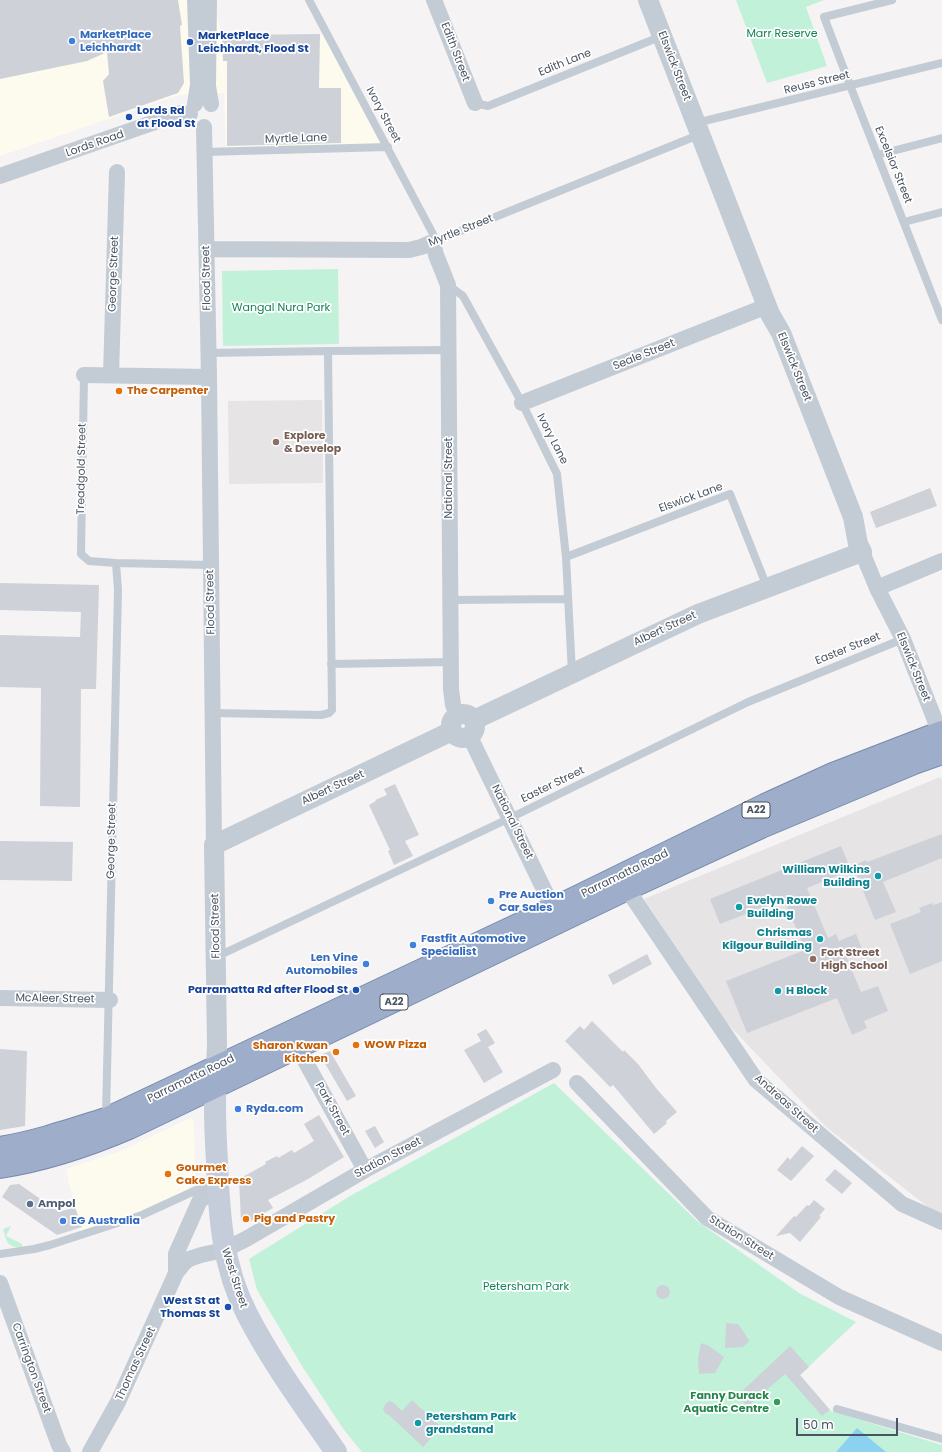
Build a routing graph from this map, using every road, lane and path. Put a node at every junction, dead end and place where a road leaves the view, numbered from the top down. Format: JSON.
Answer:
{"nodes":[{"id":1,"x":195,"y":0,"type":"edge"},
{"id":2,"x":209,"y":0,"type":"edge"},
{"id":3,"x":309,"y":0,"type":"edge"},
{"id":4,"x":434,"y":0,"type":"edge"},
{"id":5,"x":648,"y":0,"type":"edge"},
{"id":6,"x":892,"y":0,"type":"edge"},
{"id":7,"x":662,"y":36,"type":"junction"},
{"id":8,"x":942,"y":63,"type":"edge"},
{"id":9,"x":850,"y":86,"type":"junction"},
{"id":10,"x":475,"y":103,"type":"joint"},
{"id":11,"x":198,"y":107,"type":"junction"},
{"id":12,"x":204,"y":127,"type":"junction"},
{"id":13,"x":698,"y":129,"type":"junction"},
{"id":14,"x":942,"y":138,"type":"edge"},
{"id":15,"x":388,"y":147,"type":"junction"},
{"id":16,"x":204,"y":152,"type":"junction"},
{"id":17,"x":877,"y":155,"type":"junction"},
{"id":18,"x":117,"y":172,"type":"dead end"},
{"id":19,"x":0,"y":176,"type":"edge"},
{"id":20,"x":942,"y":212,"type":"edge"},
{"id":21,"x":904,"y":222,"type":"junction"},
{"id":22,"x":433,"y":242,"type":"junction"},
{"id":23,"x":207,"y":249,"type":"junction"},
{"id":24,"x":448,"y":285,"type":"junction"},
{"id":25,"x":767,"y":306,"type":"junction"},
{"id":26,"x":942,"y":320,"type":"edge"},
{"id":27,"x":328,"y":350,"type":"junction"},
{"id":28,"x":448,"y":350,"type":"junction"},
{"id":29,"x":208,"y":353,"type":"junction"},
{"id":30,"x":84,"y":375,"type":"joint"},
{"id":31,"x":111,"y":375,"type":"junction"},
{"id":32,"x":209,"y":376,"type":"junction"},
{"id":33,"x":522,"y":403,"type":"junction"},
{"id":34,"x":862,"y":552,"type":"junction"},
{"id":35,"x":566,"y":557,"type":"junction"},
{"id":36,"x":942,"y":562,"type":"edge"},
{"id":37,"x":116,"y":563,"type":"junction"},
{"id":38,"x":211,"y":565,"type":"junction"},
{"id":39,"x":767,"y":587,"type":"junction"},
{"id":40,"x":877,"y":588,"type":"junction"},
{"id":41,"x":568,"y":599,"type":"junction"},
{"id":42,"x":450,"y":600,"type":"junction"},
{"id":43,"x":903,"y":639,"type":"junction"},
{"id":44,"x":451,"y":662,"type":"junction"},
{"id":45,"x":330,"y":664,"type":"junction"},
{"id":46,"x":572,"y":673,"type":"junction"},
{"id":47,"x":213,"y":714,"type":"junction"},
{"id":48,"x":463,"y":726,"type":"junction"},
{"id":49,"x":941,"y":739,"type":"edge"},
{"id":50,"x":510,"y":818,"type":"junction"},
{"id":51,"x":214,"y":845,"type":"junction"},
{"id":52,"x":627,"y":889,"type":"junction"},
{"id":53,"x":553,"y":908,"type":"junction"},
{"id":54,"x":216,"y":957,"type":"junction"},
{"id":55,"x":0,"y":998,"type":"edge"},
{"id":56,"x":110,"y":1000,"type":"junction"},
{"id":57,"x":298,"y":1048,"type":"junction"},
{"id":58,"x":553,"y":1070,"type":"dead end"},
{"id":59,"x":216,"y":1077,"type":"junction"},
{"id":60,"x":577,"y":1083,"type":"dead end"},
{"id":61,"x":106,"y":1119,"type":"junction"},
{"id":62,"x":0,"y":1148,"type":"edge"},
{"id":63,"x":0,"y":1167,"type":"edge"},
{"id":64,"x":366,"y":1170,"type":"junction"},
{"id":65,"x":218,"y":1185,"type":"junction"},
{"id":66,"x":942,"y":1222,"type":"edge"},
{"id":67,"x":224,"y":1250,"type":"junction"},
{"id":68,"x":0,"y":1254,"type":"edge"},
{"id":69,"x":176,"y":1273,"type":"junction"},
{"id":70,"x":0,"y":1283,"type":"edge"},
{"id":71,"x":942,"y":1343,"type":"edge"},
{"id":72,"x":836,"y":1408,"type":"dead end"},
{"id":73,"x":942,"y":1439,"type":"edge"},
{"id":74,"x":64,"y":1452,"type":"edge"},
{"id":75,"x":90,"y":1452,"type":"edge"},
{"id":76,"x":336,"y":1452,"type":"edge"}],
"edges":[{"from":1,"to":11,"type":"street"},
{"from":2,"to":11,"type":"street"},
{"from":3,"to":15,"type":"lane","name":"Ivory Street"},
{"from":4,"to":10,"type":"street","name":"Edith Street"},
{"from":5,"to":7,"type":"street","name":"Elswick Street"},
{"from":6,"to":9,"type":"lane","name":"Excelsior Street"},
{"from":7,"to":10,"type":"lane","name":"Edith Lane"},
{"from":7,"to":13,"type":"street","name":"Elswick Street"},
{"from":8,"to":9,"type":"lane","name":"Reuss Street"},
{"from":9,"to":13,"type":"lane","name":"Reuss Street"},
{"from":9,"to":17,"type":"lane","name":"Excelsior Street"},
{"from":11,"to":12,"type":"street"},
{"from":11,"to":12,"type":"street"},
{"from":11,"to":19,"type":"street","name":"Lords Road"},
{"from":12,"to":16,"type":"street","name":"Flood Street"},
{"from":13,"to":22,"type":"lane","name":"Myrtle Street"},
{"from":13,"to":25,"type":"street","name":"Elswick Street"},
{"from":14,"to":17,"type":"lane"},
{"from":15,"to":16,"type":"lane","name":"Myrtle Lane"},
{"from":15,"to":22,"type":"lane","name":"Ivory Street"},
{"from":16,"to":23,"type":"street","name":"Flood Street"},
{"from":17,"to":21,"type":"lane","name":"Excelsior Street"},
{"from":18,"to":31,"type":"street","name":"George Street"},
{"from":20,"to":21,"type":"lane"},
{"from":21,"to":26,"type":"lane","name":"Excelsior Street"},
{"from":22,"to":23,"type":"street","name":"Myrtle Street"},
{"from":22,"to":24,"type":"street","name":"National Street"},
{"from":23,"to":29,"type":"street","name":"Flood Street"},
{"from":24,"to":28,"type":"street","name":"National Street"},
{"from":24,"to":33,"type":"lane","name":"Ivory Lane"},
{"from":25,"to":33,"type":"street","name":"Seale Street"},
{"from":25,"to":34,"type":"street","name":"Elswick Street"},
{"from":27,"to":28,"type":"lane"},
{"from":27,"to":29,"type":"lane"},
{"from":27,"to":45,"type":"lane"},
{"from":28,"to":42,"type":"street","name":"National Street"},
{"from":29,"to":32,"type":"street","name":"Flood Street"},
{"from":30,"to":31,"type":"street","name":"Treadgold Street"},
{"from":30,"to":37,"type":"lane","name":"Treadgold Street"},
{"from":31,"to":32,"type":"street","name":"Treadgold Street"},
{"from":32,"to":38,"type":"street","name":"Flood Street"},
{"from":33,"to":35,"type":"lane","name":"Ivory Lane"},
{"from":34,"to":39,"type":"street","name":"Albert Street"},
{"from":34,"to":40,"type":"street","name":"Elswick Street"},
{"from":35,"to":39,"type":"lane","name":"Elswick Lane"},
{"from":35,"to":41,"type":"lane","name":"Ivory Lane"},
{"from":36,"to":40,"type":"street"},
{"from":37,"to":38,"type":"lane","name":"Treadgold Street"},
{"from":37,"to":56,"type":"lane","name":"George Street"},
{"from":38,"to":47,"type":"street","name":"Flood Street"},
{"from":39,"to":46,"type":"street","name":"Albert Street"},
{"from":40,"to":43,"type":"street","name":"Elswick Street"},
{"from":41,"to":42,"type":"lane"},
{"from":41,"to":46,"type":"lane","name":"Ivory Lane"},
{"from":42,"to":44,"type":"street","name":"National Street"},
{"from":43,"to":49,"type":"street","name":"Elswick Street"},
{"from":43,"to":50,"type":"lane","name":"Easter Street"},
{"from":44,"to":45,"type":"lane"},
{"from":44,"to":48,"type":"street","name":"National Street"},
{"from":45,"to":47,"type":"lane"},
{"from":46,"to":48,"type":"street","name":"Albert Street"},
{"from":47,"to":51,"type":"street","name":"Flood Street"},
{"from":48,"to":50,"type":"street","name":"National Street"},
{"from":48,"to":51,"type":"street","name":"Albert Street"},
{"from":49,"to":52,"type":"highway","name":"Parramatta Road","number":"A22"},
{"from":49,"to":53,"type":"highway","name":"Parramatta Road","number":"A22"},
{"from":50,"to":53,"type":"street","name":"National Street"},
{"from":50,"to":54,"type":"lane","name":"Easter Street"},
{"from":51,"to":54,"type":"street","name":"Flood Street"},
{"from":52,"to":57,"type":"highway","name":"Parramatta Road","number":"A22"},
{"from":52,"to":66,"type":"street","name":"Andreas Street"},
{"from":53,"to":59,"type":"highway","name":"Parramatta Road","number":"A22"},
{"from":54,"to":59,"type":"street","name":"Flood Street"},
{"from":55,"to":56,"type":"street","name":"McAleer Street"},
{"from":56,"to":61,"type":"lane","name":"George Street"},
{"from":57,"to":59,"type":"highway","name":"Parramatta Road","number":"A22"},
{"from":57,"to":64,"type":"street","name":"Park Street"},
{"from":58,"to":64,"type":"street","name":"Station Street"},
{"from":59,"to":61,"type":"highway","name":"Parramatta Road","number":"A22"},
{"from":59,"to":63,"type":"highway","name":"Parramatta Road","number":"A22"},
{"from":59,"to":65,"type":"main road","name":"West Street"},
{"from":60,"to":71,"type":"street","name":"Station Street"},
{"from":61,"to":62,"type":"highway","name":"Parramatta Road","number":"A22"},
{"from":64,"to":67,"type":"street","name":"Station Street"},
{"from":65,"to":67,"type":"main road","name":"West Street"},
{"from":65,"to":68,"type":"lane"},
{"from":65,"to":69,"type":"street","name":"Thomas Street"},
{"from":67,"to":69,"type":"street","name":"Thomas Street"},
{"from":67,"to":76,"type":"main road","name":"West Street"},
{"from":69,"to":75,"type":"street","name":"Thomas Street"},
{"from":70,"to":74,"type":"street","name":"Carrington Street"},
{"from":72,"to":73,"type":"lane"}]}
